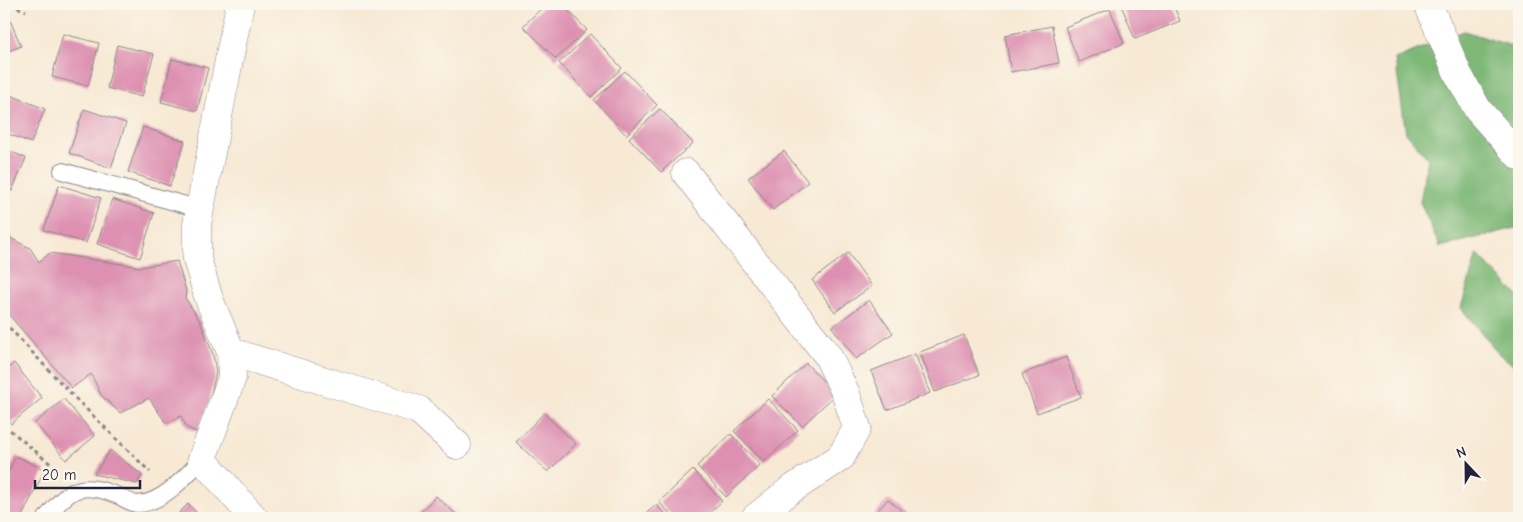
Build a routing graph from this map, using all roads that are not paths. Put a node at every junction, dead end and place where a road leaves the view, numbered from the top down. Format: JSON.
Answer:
{"nodes":[{"id":1,"x":240,"y":4,"type":"edge"},
{"id":2,"x":1428,"y":4,"type":"edge"},
{"id":3,"x":1519,"y":156,"type":"edge"},
{"id":4,"x":62,"y":171,"type":"dead end"},
{"id":5,"x":686,"y":173,"type":"dead end"},
{"id":6,"x":200,"y":209,"type":"junction"},
{"id":7,"x":232,"y":352,"type":"junction"},
{"id":8,"x":457,"y":445,"type":"dead end"},
{"id":9,"x":202,"y":459,"type":"junction"},
{"id":10,"x":46,"y":518,"type":"edge"},
{"id":11,"x":254,"y":518,"type":"edge"},
{"id":12,"x":755,"y":518,"type":"edge"}],
"edges":[{"from":1,"to":6,"type":"street"},
{"from":2,"to":3,"type":"street"},
{"from":4,"to":6,"type":"lane"},
{"from":5,"to":12,"type":"street"},
{"from":6,"to":7,"type":"street"},
{"from":7,"to":8,"type":"street"},
{"from":7,"to":9,"type":"street"},
{"from":9,"to":10,"type":"lane"},
{"from":9,"to":11,"type":"street"}]}
